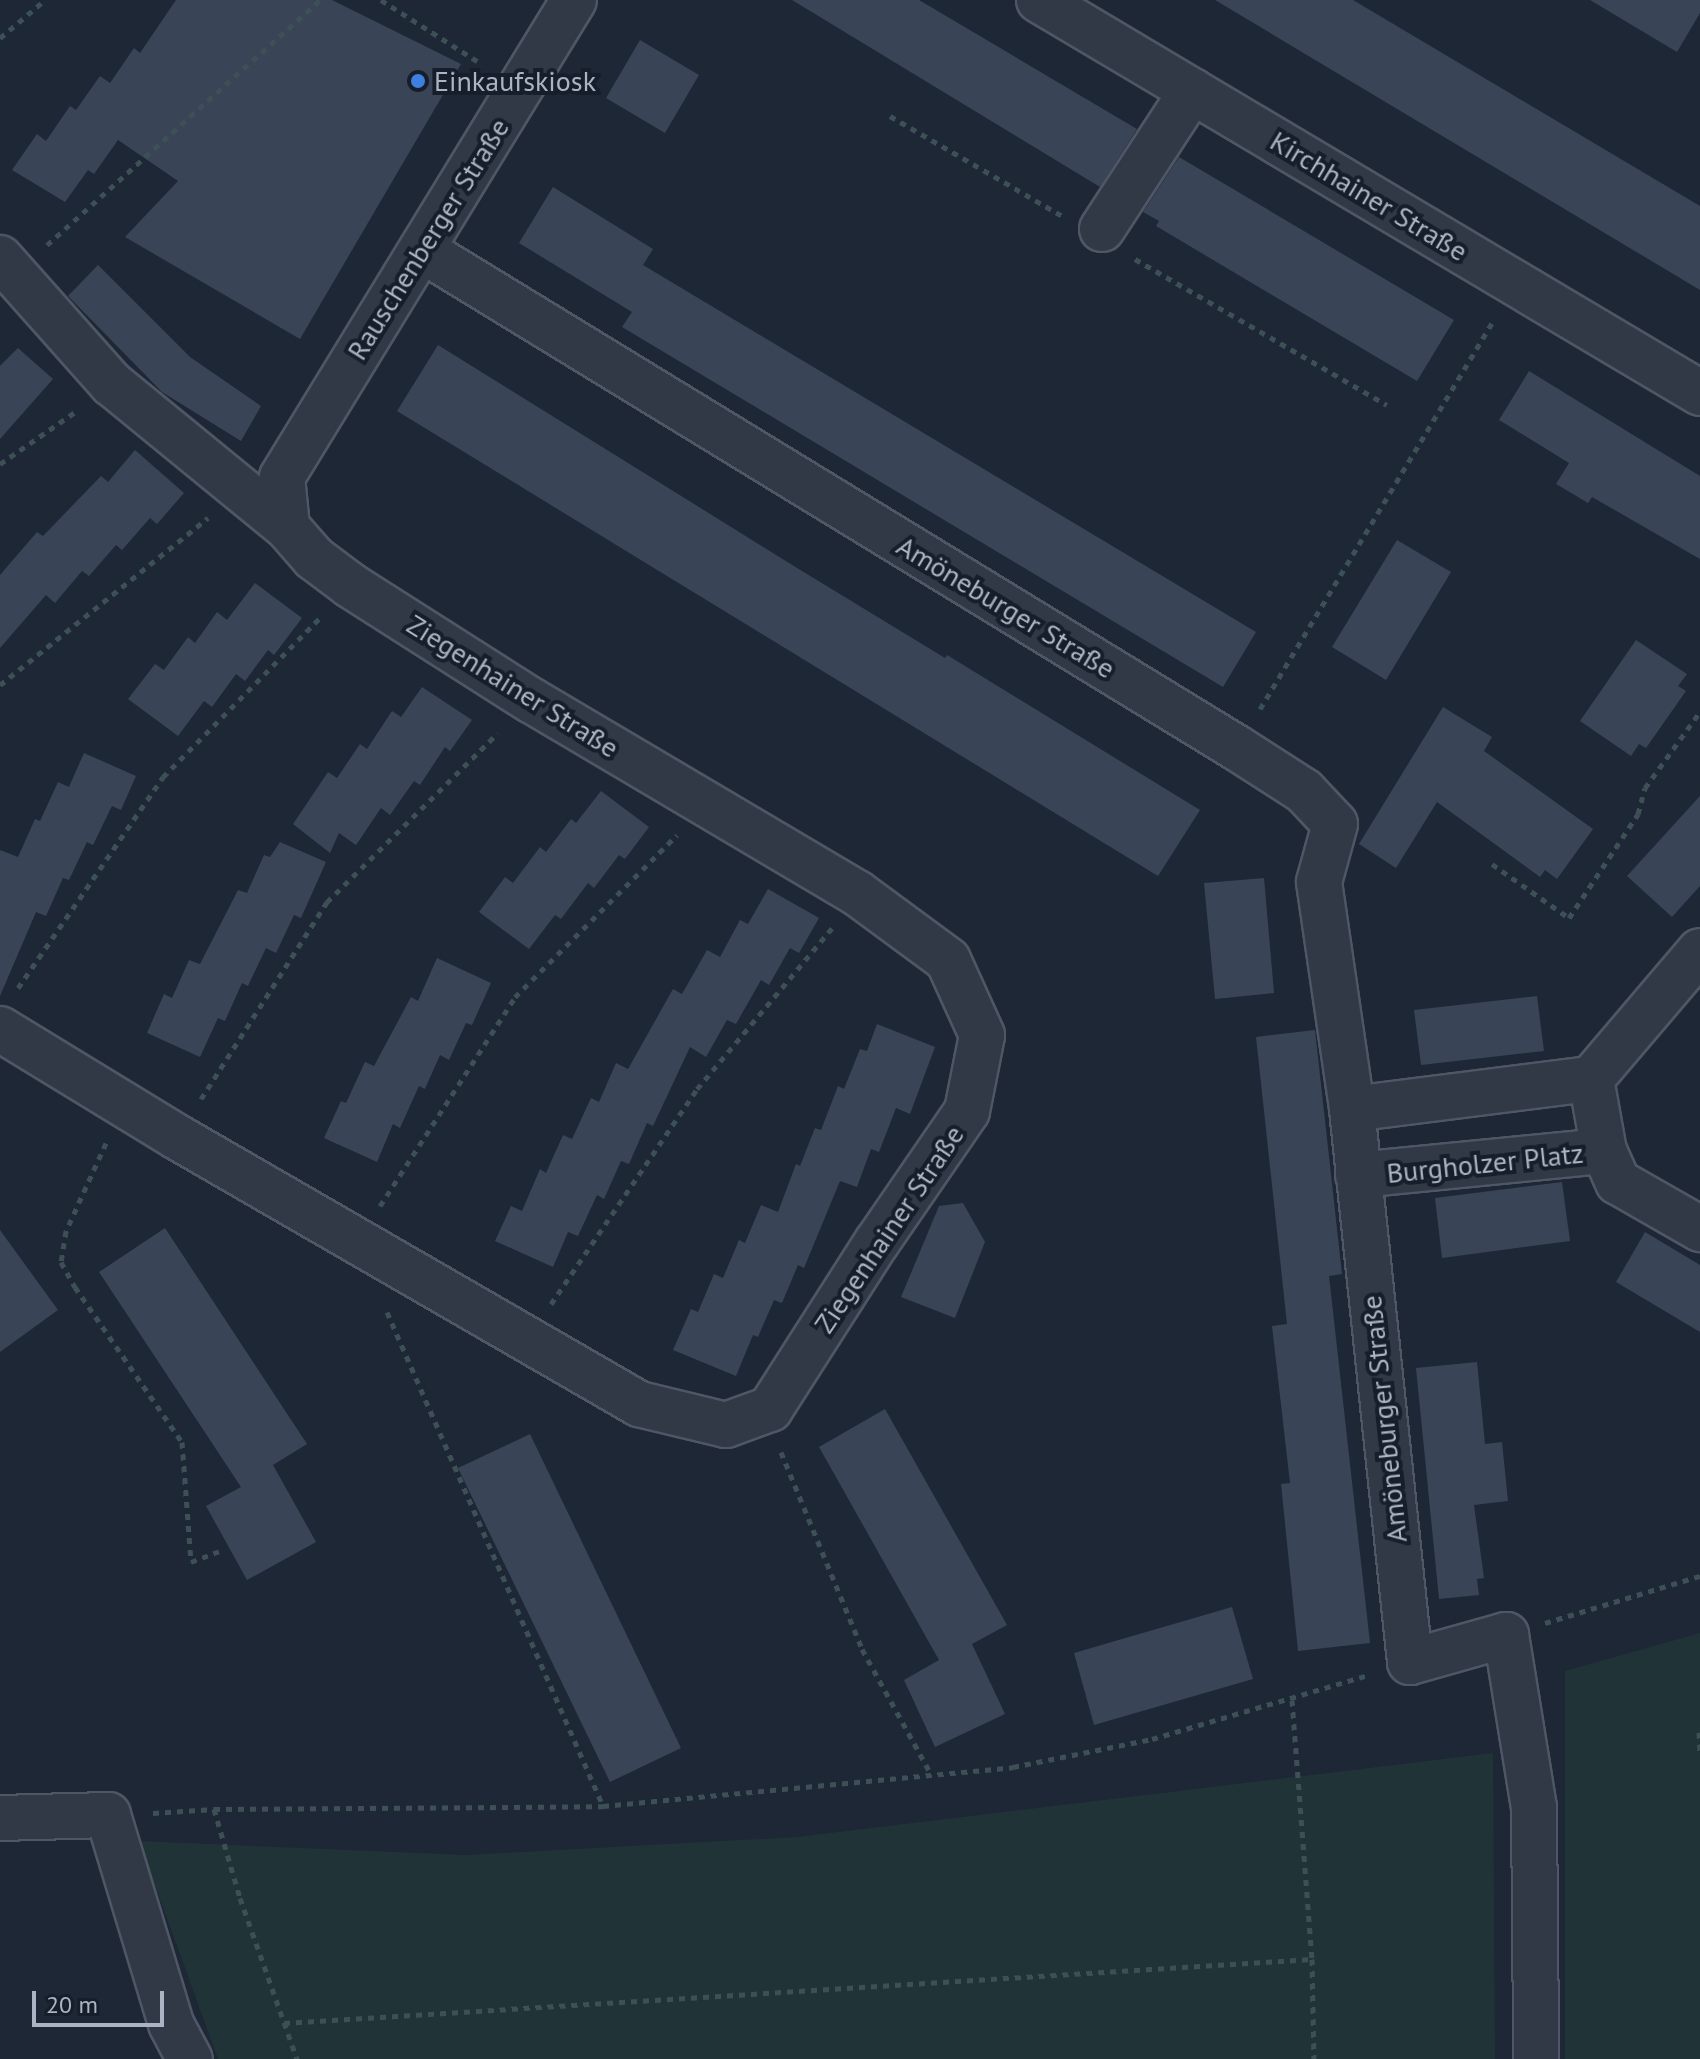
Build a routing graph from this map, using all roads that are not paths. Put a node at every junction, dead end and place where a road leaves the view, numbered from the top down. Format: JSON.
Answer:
{"nodes":[{"id":1,"x":574,"y":0,"type":"edge"},
{"id":2,"x":1039,"y":0,"type":"edge"},
{"id":3,"x":1192,"y":91,"type":"junction"},
{"id":4,"x":1099,"y":234,"type":"road end"},
{"id":5,"x":422,"y":250,"type":"junction"},
{"id":6,"x":6,"y":266,"type":"edge"},
{"id":7,"x":1700,"y":393,"type":"edge"},
{"id":8,"x":287,"y":527,"type":"junction"},
{"id":9,"x":1700,"y":951,"type":"edge"},
{"id":10,"x":8,"y":1011,"type":"edge"},
{"id":11,"x":1591,"y":1079,"type":"junction"},
{"id":12,"x":1352,"y":1109,"type":"junction"},
{"id":13,"x":1604,"y":1151,"type":"junction"},
{"id":14,"x":1358,"y":1175,"type":"junction"},
{"id":15,"x":1700,"y":1229,"type":"edge"},
{"id":16,"x":0,"y":1818,"type":"edge"},
{"id":17,"x":190,"y":2059,"type":"edge"},
{"id":18,"x":1536,"y":2059,"type":"edge"}],
"edges":[{"from":1,"to":5,"type":"street","name":"Rauschenberger Straße"},
{"from":2,"to":3,"type":"street","name":"Kirchhainer Straße"},
{"from":3,"to":4,"type":"street"},
{"from":3,"to":7,"type":"street","name":"Kirchhainer Straße"},
{"from":5,"to":8,"type":"street","name":"Rauschenberger Straße"},
{"from":5,"to":12,"type":"street","name":"Amöneburger Straße"},
{"from":6,"to":8,"type":"street","name":"Ziegenhainer Straße"},
{"from":8,"to":10,"type":"street","name":"Ziegenhainer Straße"},
{"from":9,"to":11,"type":"street"},
{"from":11,"to":12,"type":"street"},
{"from":11,"to":13,"type":"street","name":"Burgholzer Platz"},
{"from":12,"to":14,"type":"street","name":"Burgholzer Platz"},
{"from":13,"to":14,"type":"street","name":"Burgholzer Platz"},
{"from":13,"to":15,"type":"street"},
{"from":14,"to":18,"type":"street","name":"Amöneburger Straße"},
{"from":16,"to":17,"type":"street"}]}
